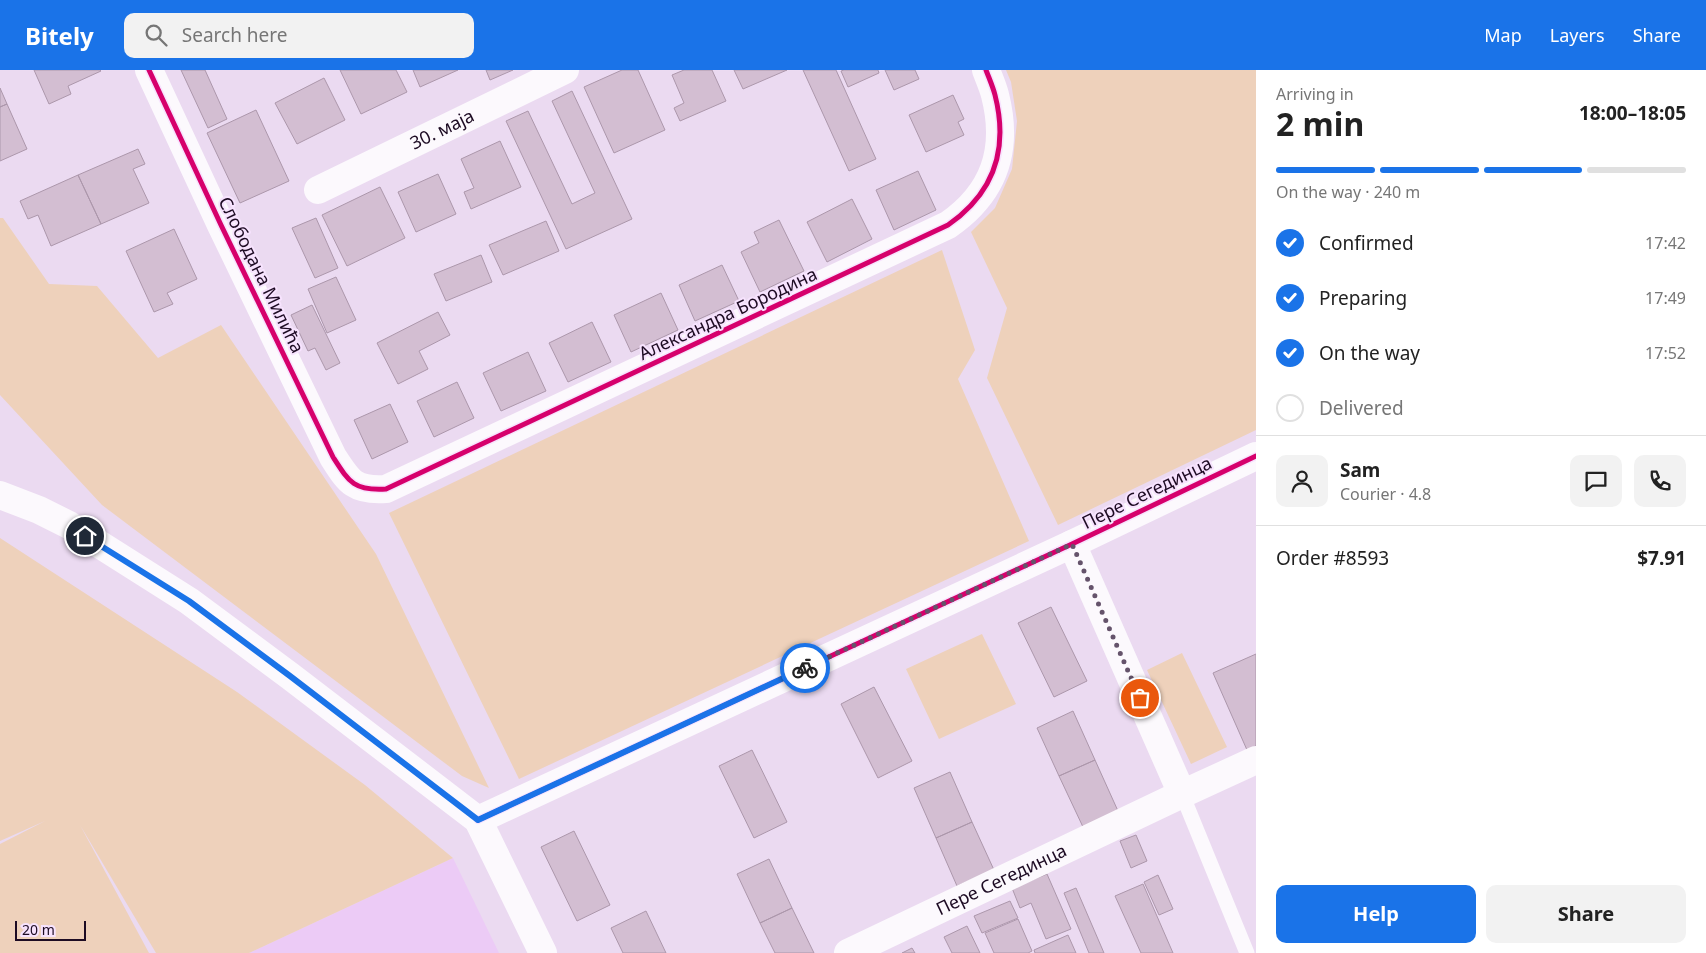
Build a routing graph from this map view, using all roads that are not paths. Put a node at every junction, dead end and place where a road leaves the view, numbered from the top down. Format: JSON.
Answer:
{"nodes":[{"id":1,"x":149,"y":70,"type":"edge"},
{"id":2,"x":565,"y":70,"type":"edge"},
{"id":3,"x":986,"y":70,"type":"edge"},
{"id":4,"x":318,"y":190,"type":"dead end"},
{"id":5,"x":1256,"y":456,"type":"edge"},
{"id":6,"x":357,"y":486,"type":"joint"},
{"id":7,"x":0,"y":496,"type":"edge"},
{"id":8,"x":1072,"y":544,"type":"junction"},
{"id":9,"x":1256,"y":760,"type":"edge"},
{"id":10,"x":1182,"y":794,"type":"junction"},
{"id":11,"x":478,"y":820,"type":"junction"},
{"id":12,"x":863,"y":950,"type":"edge"},
{"id":13,"x":543,"y":953,"type":"edge"},
{"id":14,"x":1247,"y":953,"type":"edge"}],
"edges":[{"from":1,"to":6,"type":"street","name":"Слободана Милића"},
{"from":2,"to":4,"type":"street","name":"30. маја"},
{"from":3,"to":6,"type":"street","name":"Александра Бородина"},
{"from":5,"to":8,"type":"street","name":"Пере Сегединца"},
{"from":7,"to":11,"type":"street"},
{"from":8,"to":10,"type":"street","name":"Пере Сегединца"},
{"from":8,"to":11,"type":"street","name":"Пере Сегединца"},
{"from":9,"to":10,"type":"street","name":"Пере Сегединца"},
{"from":10,"to":12,"type":"street","name":"Пере Сегединца"},
{"from":10,"to":14,"type":"lane"},
{"from":11,"to":13,"type":"street"}]}
